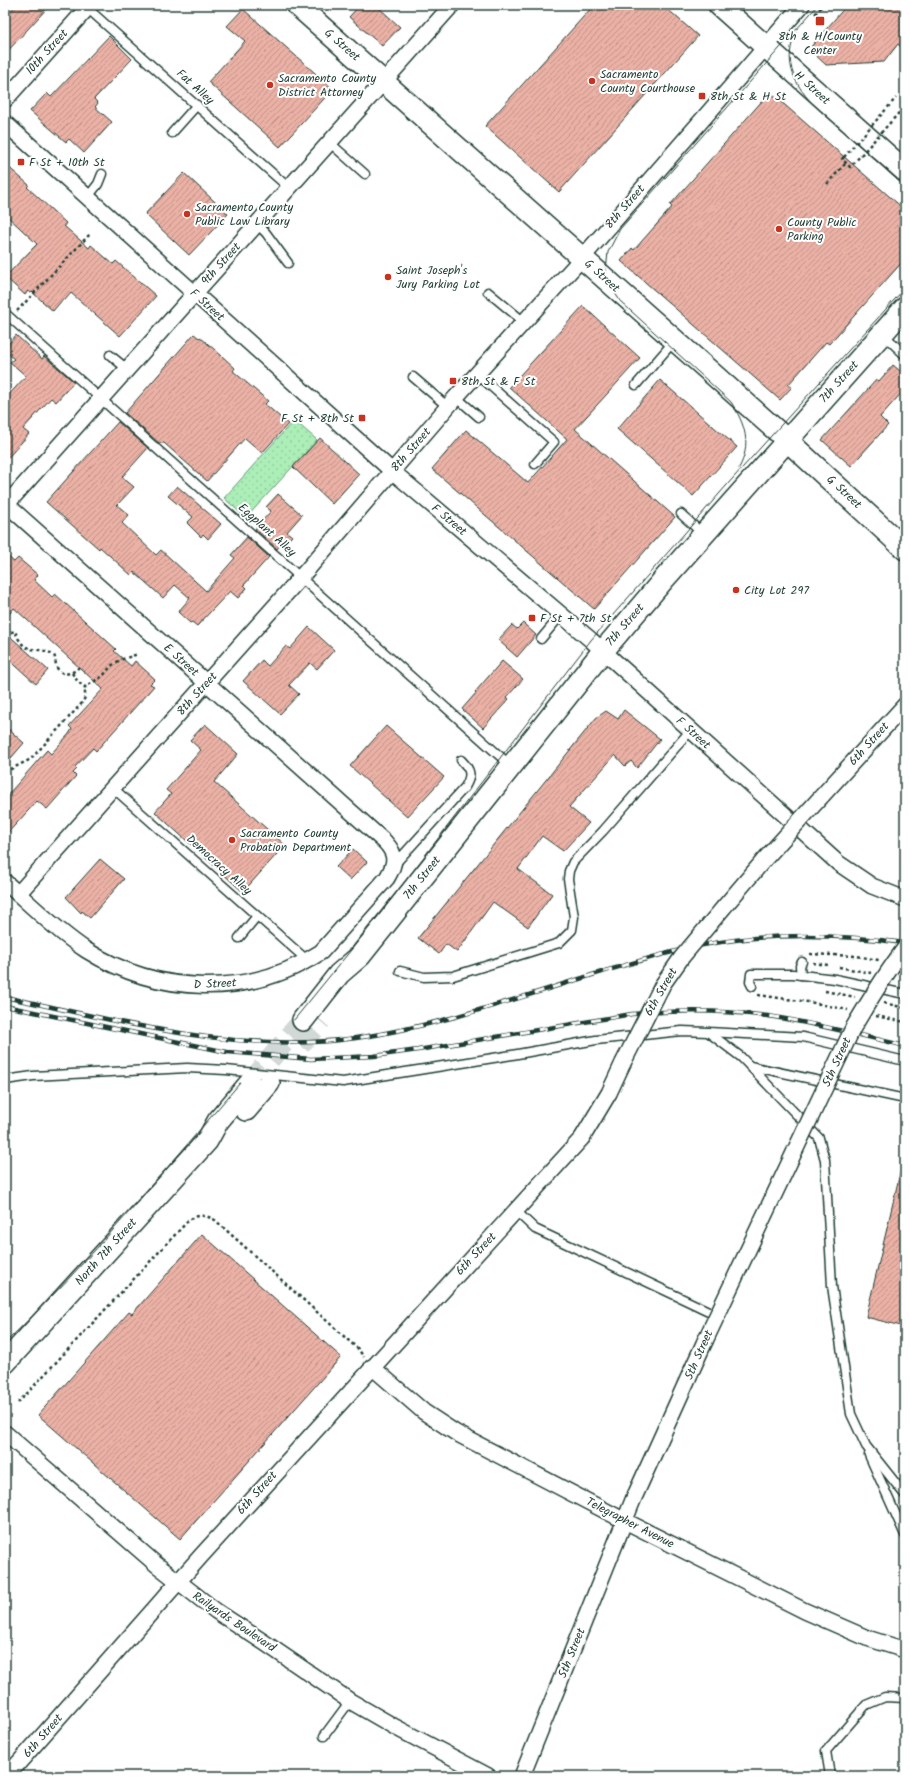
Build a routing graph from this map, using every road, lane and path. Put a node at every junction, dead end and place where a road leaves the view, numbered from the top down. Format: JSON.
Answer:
{"nodes":[{"id":1,"x":297,"y":5,"type":"edge"},
{"id":2,"x":452,"y":5,"type":"edge"},
{"id":3,"x":719,"y":5,"type":"edge"},
{"id":4,"x":802,"y":5,"type":"edge"},
{"id":5,"x":87,"y":6,"type":"edge"},
{"id":6,"x":765,"y":46,"type":"junction"},
{"id":7,"x":384,"y":81,"type":"junction"},
{"id":8,"x":896,"y":98,"type":"dead end"},
{"id":9,"x":5,"y":100,"type":"edge"},
{"id":10,"x":196,"y":105,"type":"junction"},
{"id":11,"x":905,"y":106,"type":"edge"},
{"id":12,"x":5,"y":123,"type":"edge"},
{"id":13,"x":172,"y":133,"type":"dead end"},
{"id":14,"x":329,"y":142,"type":"junction"},
{"id":15,"x":846,"y":163,"type":"junction"},
{"id":16,"x":905,"y":171,"type":"edge"},
{"id":17,"x":102,"y":174,"type":"dead end"},
{"id":18,"x":366,"y":174,"type":"dead end"},
{"id":19,"x":826,"y":184,"type":"dead end"},
{"id":20,"x":289,"y":188,"type":"junction"},
{"id":21,"x":87,"y":198,"type":"junction"},
{"id":22,"x":257,"y":224,"type":"junction"},
{"id":23,"x":91,"y":233,"type":"dead end"},
{"id":24,"x":582,"y":258,"type":"junction"},
{"id":25,"x":288,"y":263,"type":"dead end"},
{"id":26,"x":488,"y":292,"type":"dead end"},
{"id":27,"x":194,"y":294,"type":"junction"},
{"id":28,"x":905,"y":308,"type":"edge"},
{"id":29,"x":8,"y":316,"type":"edge"},
{"id":30,"x":524,"y":322,"type":"junction"},
{"id":31,"x":883,"y":334,"type":"junction"},
{"id":32,"x":675,"y":340,"type":"junction"},
{"id":33,"x":110,"y":355,"type":"dead end"},
{"id":34,"x":905,"y":355,"type":"edge"},
{"id":35,"x":127,"y":369,"type":"junction"},
{"id":36,"x":477,"y":374,"type":"junction"},
{"id":37,"x":413,"y":377,"type":"dead end"},
{"id":38,"x":636,"y":384,"type":"dead end"},
{"id":39,"x":101,"y":398,"type":"junction"},
{"id":40,"x":452,"y":402,"type":"junction"},
{"id":41,"x":479,"y":417,"type":"dead end"},
{"id":42,"x":788,"y":440,"type":"junction"},
{"id":43,"x":535,"y":464,"type":"dead end"},
{"id":44,"x":392,"y":471,"type":"junction"},
{"id":45,"x":6,"y":503,"type":"edge"},
{"id":46,"x":681,"y":514,"type":"dead end"},
{"id":47,"x":704,"y":534,"type":"junction"},
{"id":48,"x":905,"y":549,"type":"edge"},
{"id":49,"x":301,"y":577,"type":"junction"},
{"id":50,"x":561,"y":615,"type":"junction"},
{"id":51,"x":5,"y":634,"type":"edge"},
{"id":52,"x":541,"y":639,"type":"dead end"},
{"id":53,"x":603,"y":651,"type":"junction"},
{"id":54,"x":138,"y":654,"type":"dead end"},
{"id":55,"x":79,"y":667,"type":"dead end"},
{"id":56,"x":72,"y":673,"type":"junction"},
{"id":57,"x":207,"y":683,"type":"junction"},
{"id":58,"x":85,"y":687,"type":"junction"},
{"id":59,"x":905,"y":705,"type":"edge"},
{"id":60,"x":690,"y":731,"type":"junction"},
{"id":61,"x":462,"y":760,"type":"dead end"},
{"id":62,"x":512,"y":767,"type":"junction"},
{"id":63,"x":5,"y":772,"type":"edge"},
{"id":64,"x":113,"y":788,"type":"junction"},
{"id":65,"x":394,"y":865,"type":"junction"},
{"id":66,"x":5,"y":882,"type":"edge"},
{"id":67,"x":18,"y":894,"type":"junction"},
{"id":68,"x":905,"y":899,"type":"edge"},
{"id":69,"x":257,"y":916,"type":"junction"},
{"id":70,"x":239,"y":938,"type":"dead end"},
{"id":71,"x":905,"y":948,"type":"edge"},
{"id":72,"x":308,"y":961,"type":"junction"},
{"id":73,"x":886,"y":961,"type":"dead end"},
{"id":74,"x":802,"y":962,"type":"junction"},
{"id":75,"x":830,"y":966,"type":"dead end"},
{"id":76,"x":837,"y":966,"type":"dead end"},
{"id":77,"x":400,"y":971,"type":"dead end"},
{"id":78,"x":876,"y":974,"type":"dead end"},
{"id":79,"x":801,"y":975,"type":"junction"},
{"id":80,"x":752,"y":986,"type":"joint"},
{"id":81,"x":820,"y":990,"type":"dead end"},
{"id":82,"x":905,"y":994,"type":"edge"},
{"id":83,"x":857,"y":997,"type":"dead end"},
{"id":84,"x":879,"y":1002,"type":"dead end"},
{"id":85,"x":905,"y":1008,"type":"edge"},
{"id":86,"x":851,"y":1010,"type":"dead end"},
{"id":87,"x":872,"y":1014,"type":"dead end"},
{"id":88,"x":312,"y":1020,"type":"tunnel mouth"},
{"id":89,"x":905,"y":1022,"type":"edge"},
{"id":90,"x":708,"y":1032,"type":"junction"},
{"id":91,"x":905,"y":1061,"type":"edge"},
{"id":92,"x":750,"y":1066,"type":"junction"},
{"id":93,"x":5,"y":1080,"type":"edge"},
{"id":94,"x":260,"y":1083,"type":"tunnel mouth"},
{"id":95,"x":905,"y":1099,"type":"edge"},
{"id":96,"x":516,"y":1211,"type":"junction"},
{"id":97,"x":717,"y":1315,"type":"junction"},
{"id":98,"x":5,"y":1363,"type":"edge"},
{"id":99,"x":372,"y":1367,"type":"junction"},
{"id":100,"x":18,"y":1403,"type":"dead end"},
{"id":101,"x":851,"y":1414,"type":"junction"},
{"id":102,"x":5,"y":1433,"type":"edge"},
{"id":103,"x":905,"y":1495,"type":"edge"},
{"id":104,"x":625,"y":1521,"type":"junction"},
{"id":105,"x":905,"y":1534,"type":"edge"},
{"id":106,"x":177,"y":1582,"type":"junction"},
{"id":107,"x":905,"y":1650,"type":"edge"},
{"id":108,"x":905,"y":1698,"type":"edge"},
{"id":109,"x":350,"y":1701,"type":"junction"},
{"id":110,"x":324,"y":1736,"type":"dead end"},
{"id":111,"x":8,"y":1776,"type":"edge"},
{"id":112,"x":488,"y":1776,"type":"edge"},
{"id":113,"x":522,"y":1776,"type":"edge"},
{"id":114,"x":830,"y":1776,"type":"edge"}],
"edges":[{"from":1,"to":7,"type":"main road","name":"G Street"},
{"from":2,"to":7,"type":"street","name":"9th Street"},
{"from":3,"to":6,"type":"main road","name":"H Street"},
{"from":4,"to":6,"type":"street","name":"8th Street"},
{"from":5,"to":9,"type":"street","name":"10th Street"},
{"from":5,"to":10,"type":"lane","name":"Fat Alley"},
{"from":6,"to":16,"type":"main road","name":"H Street"},
{"from":6,"to":24,"type":"street","name":"8th Street"},
{"from":7,"to":14,"type":"street","name":"9th Street"},
{"from":7,"to":24,"type":"main road","name":"G Street"},
{"from":8,"to":15,"type":"path","bridge":true},
{"from":10,"to":13,"type":"lane"},
{"from":10,"to":20,"type":"lane","name":"Fat Alley"},
{"from":11,"to":15,"type":"path","bridge":true},
{"from":12,"to":21,"type":"street","name":"F Street"},
{"from":14,"to":18,"type":"lane"},
{"from":14,"to":20,"type":"street","name":"9th Street"},
{"from":15,"to":19,"type":"path"},
{"from":17,"to":21,"type":"lane"},
{"from":20,"to":22,"type":"street","name":"9th Street"},
{"from":21,"to":27,"type":"street","name":"F Street"},
{"from":22,"to":25,"type":"lane"},
{"from":22,"to":27,"type":"street","name":"9th Street"},
{"from":23,"to":29,"type":"path"},
{"from":24,"to":30,"type":"street","name":"8th Street"},
{"from":24,"to":32,"type":"main road","name":"G Street"},
{"from":26,"to":30,"type":"lane"},
{"from":27,"to":35,"type":"street","name":"9th Street"},
{"from":27,"to":44,"type":"street","name":"F Street"},
{"from":28,"to":31,"type":"main road","name":"7th Street"},
{"from":29,"to":39,"type":"lane","name":"Eggplant Alley"},
{"from":30,"to":36,"type":"street","name":"8th Street"},
{"from":31,"to":34,"type":"lane"},
{"from":31,"to":42,"type":"main road","name":"7th Street"},
{"from":32,"to":38,"type":"lane"},
{"from":32,"to":42,"type":"main road","name":"G Street"},
{"from":33,"to":35,"type":"lane"},
{"from":35,"to":39,"type":"street","name":"9th Street"},
{"from":36,"to":40,"type":"street","name":"8th Street"},
{"from":36,"to":43,"type":"lane"},
{"from":37,"to":40,"type":"lane"},
{"from":39,"to":45,"type":"street","name":"9th Street"},
{"from":39,"to":49,"type":"lane","name":"Eggplant Alley"},
{"from":40,"to":41,"type":"lane"},
{"from":40,"to":44,"type":"street","name":"8th Street"},
{"from":42,"to":47,"type":"main road","name":"7th Street"},
{"from":42,"to":48,"type":"main road","name":"G Street"},
{"from":44,"to":49,"type":"street","name":"8th Street"},
{"from":44,"to":50,"type":"street","name":"F Street"},
{"from":45,"to":57,"type":"street","name":"E Street"},
{"from":46,"to":47,"type":"lane"},
{"from":47,"to":53,"type":"main road","name":"7th Street"},
{"from":49,"to":57,"type":"street","name":"8th Street"},
{"from":49,"to":62,"type":"lane","name":"Eggplant Alley"},
{"from":50,"to":52,"type":"lane"},
{"from":50,"to":53,"type":"street","name":"F Street"},
{"from":51,"to":56,"type":"path"},
{"from":53,"to":60,"type":"street","name":"F Street"},
{"from":53,"to":62,"type":"main road","name":"7th Street"},
{"from":54,"to":58,"type":"path"},
{"from":55,"to":56,"type":"path"},
{"from":56,"to":58,"type":"path"},
{"from":57,"to":64,"type":"street","name":"8th Street"},
{"from":57,"to":65,"type":"street","name":"E Street"},
{"from":58,"to":63,"type":"path"},
{"from":59,"to":96,"type":"street","name":"6th Street","bridge":true},
{"from":60,"to":68,"type":"street","name":"F Street"},
{"from":60,"to":77,"type":"lane"},
{"from":61,"to":65,"type":"lane"},
{"from":62,"to":88,"type":"main road","name":"7th Street"},
{"from":64,"to":67,"type":"street","name":"8th Street"},
{"from":64,"to":69,"type":"lane","name":"Democracy Alley"},
{"from":65,"to":72,"type":"street","name":"D Street"},
{"from":66,"to":67,"type":"street","name":"D Street"},
{"from":67,"to":72,"type":"street","name":"D Street"},
{"from":69,"to":70,"type":"lane"},
{"from":69,"to":72,"type":"lane","name":"Democracy Alley"},
{"from":71,"to":97,"type":"street","name":"5th Street","bridge":true},
{"from":73,"to":74,"type":"path"},
{"from":74,"to":75,"type":"path"},
{"from":74,"to":79,"type":"lane"},
{"from":76,"to":78,"type":"path"},
{"from":79,"to":80,"type":"lane"},
{"from":79,"to":82,"type":"lane"},
{"from":80,"to":86,"type":"path"},
{"from":81,"to":83,"type":"path"},
{"from":84,"to":85,"type":"path"},
{"from":87,"to":89,"type":"path"},
{"from":90,"to":91,"type":"lane"},
{"from":90,"to":92,"type":"lane"},
{"from":90,"to":93,"type":"lane"},
{"from":92,"to":95,"type":"lane"},
{"from":92,"to":101,"type":"lane"},
{"from":94,"to":98,"type":"main road","name":"North 7th Street"},
{"from":96,"to":97,"type":"lane"},
{"from":96,"to":99,"type":"street","name":"6th Street"},
{"from":97,"to":104,"type":"street","name":"5th Street","bridge":true},
{"from":99,"to":100,"type":"path"},
{"from":99,"to":104,"type":"street","name":"Telegrapher Avenue"},
{"from":99,"to":106,"type":"street","name":"6th Street"},
{"from":101,"to":103,"type":"lane"},
{"from":101,"to":105,"type":"lane"},
{"from":102,"to":106,"type":"street","name":"Railyards Boulevard"},
{"from":104,"to":107,"type":"street","name":"Telegrapher Avenue"},
{"from":104,"to":113,"type":"street","name":"5th Street"},
{"from":106,"to":109,"type":"street","name":"Railyards Boulevard"},
{"from":106,"to":111,"type":"street","name":"6th Street"},
{"from":108,"to":114,"type":"lane"},
{"from":109,"to":110,"type":"lane"},
{"from":109,"to":112,"type":"street","name":"Railyards Boulevard"}]}
